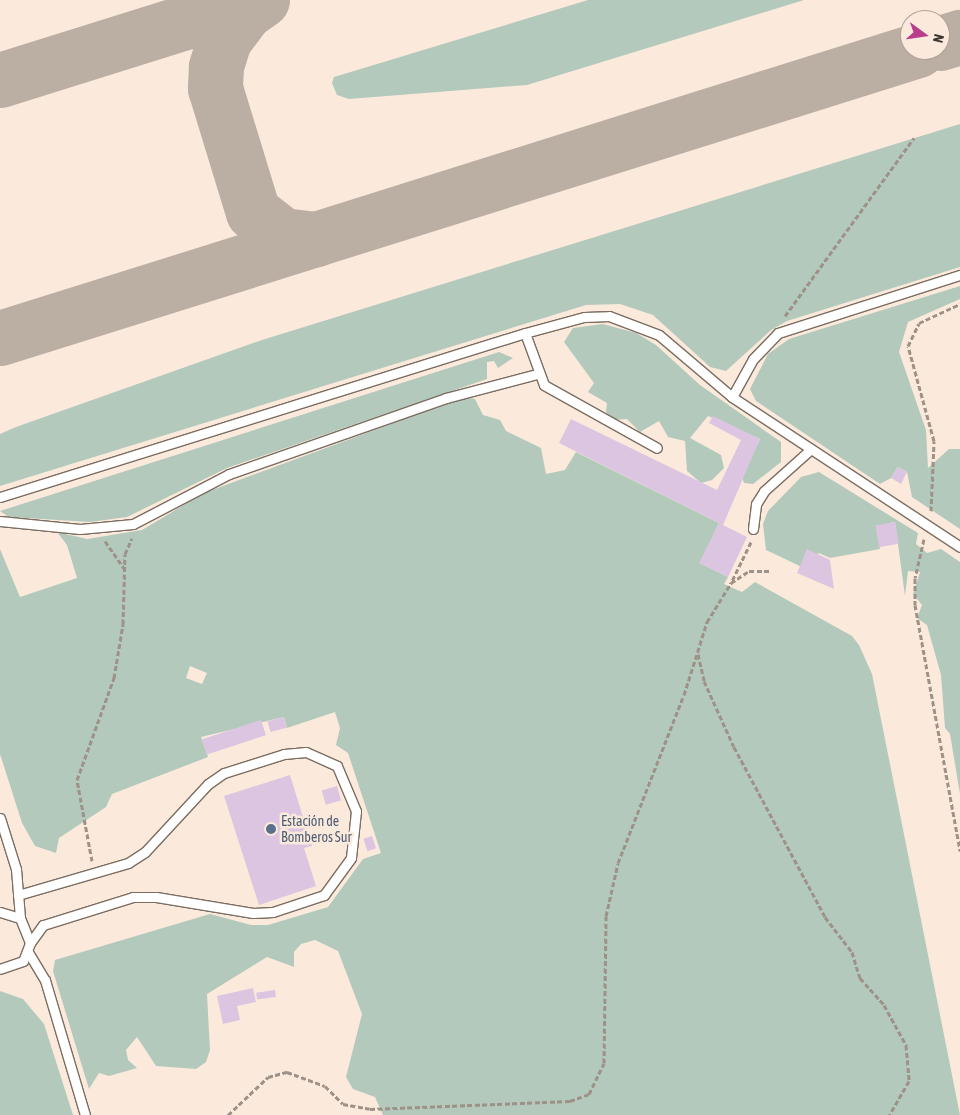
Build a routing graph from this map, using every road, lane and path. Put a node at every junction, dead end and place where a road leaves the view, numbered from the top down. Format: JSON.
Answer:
{"nodes":[{"id":1,"x":914,"y":138,"type":"dead end"},
{"id":2,"x":960,"y":275,"type":"edge"},
{"id":3,"x":960,"y":304,"type":"edge"},
{"id":4,"x":782,"y":321,"type":"dead end"},
{"id":5,"x":525,"y":333,"type":"junction"},
{"id":6,"x":537,"y":374,"type":"junction"},
{"id":7,"x":732,"y":397,"type":"junction"},
{"id":8,"x":657,"y":448,"type":"dead end"},
{"id":9,"x":811,"y":449,"type":"junction"},
{"id":10,"x":0,"y":497,"type":"edge"},
{"id":11,"x":146,"y":517,"type":"junction"},
{"id":12,"x":0,"y":520,"type":"edge"},
{"id":13,"x":928,"y":526,"type":"junction"},
{"id":14,"x":80,"y":529,"type":"junction"},
{"id":15,"x":753,"y":532,"type":"joint"},
{"id":16,"x":960,"y":547,"type":"edge"},
{"id":17,"x":124,"y":569,"type":"junction"},
{"id":18,"x":769,"y":571,"type":"dead end"},
{"id":19,"x":731,"y":583,"type":"junction"},
{"id":20,"x":698,"y":651,"type":"junction"},
{"id":21,"x":0,"y":818,"type":"edge"},
{"id":22,"x":960,"y":851,"type":"edge"},
{"id":23,"x":95,"y":872,"type":"junction"},
{"id":24,"x":18,"y":895,"type":"junction"},
{"id":25,"x":0,"y":912,"type":"edge"},
{"id":26,"x":20,"y":918,"type":"junction"},
{"id":27,"x":29,"y":948,"type":"junction"},
{"id":28,"x":0,"y":969,"type":"edge"},
{"id":29,"x":85,"y":1115,"type":"edge"},
{"id":30,"x":228,"y":1115,"type":"edge"},
{"id":31,"x":889,"y":1115,"type":"edge"}],
"edges":[{"from":1,"to":4,"type":"path"},
{"from":2,"to":7,"type":"lane"},
{"from":3,"to":13,"type":"path"},
{"from":5,"to":6,"type":"lane"},
{"from":5,"to":7,"type":"lane"},
{"from":5,"to":10,"type":"lane"},
{"from":6,"to":8,"type":"lane"},
{"from":6,"to":11,"type":"lane"},
{"from":7,"to":9,"type":"lane"},
{"from":9,"to":13,"type":"lane"},
{"from":9,"to":15,"type":"lane"},
{"from":11,"to":14,"type":"lane"},
{"from":11,"to":17,"type":"path"},
{"from":12,"to":14,"type":"lane"},
{"from":13,"to":16,"type":"lane"},
{"from":13,"to":22,"type":"path"},
{"from":14,"to":17,"type":"path"},
{"from":15,"to":19,"type":"path"},
{"from":17,"to":23,"type":"path"},
{"from":18,"to":19,"type":"path"},
{"from":19,"to":20,"type":"path"},
{"from":20,"to":30,"type":"path"},
{"from":20,"to":31,"type":"path"},
{"from":21,"to":24,"type":"lane"},
{"from":23,"to":24,"type":"lane"},
{"from":23,"to":27,"type":"lane"},
{"from":24,"to":26,"type":"lane"},
{"from":25,"to":26,"type":"lane"},
{"from":26,"to":27,"type":"lane"},
{"from":27,"to":28,"type":"lane"},
{"from":27,"to":29,"type":"lane"}]}
